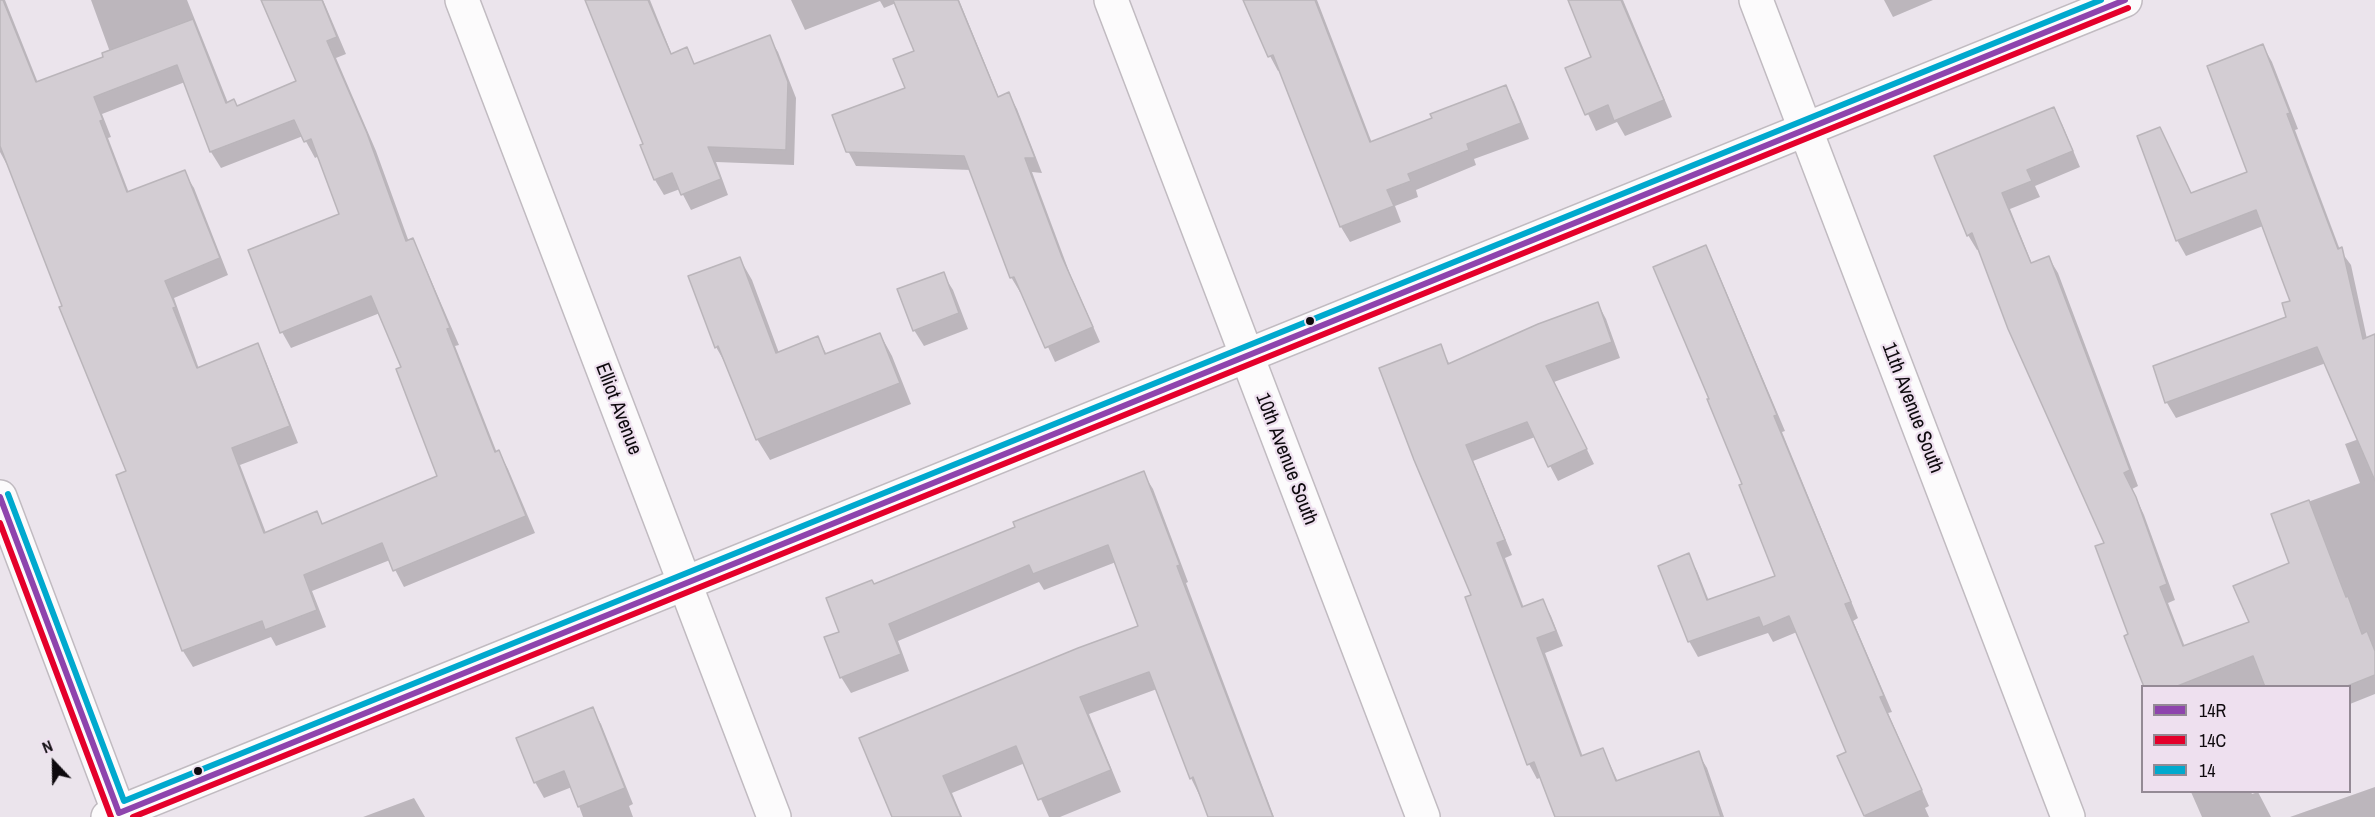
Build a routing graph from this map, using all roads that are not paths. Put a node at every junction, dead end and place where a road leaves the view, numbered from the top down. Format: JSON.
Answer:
{"nodes":[{"id":1,"x":462,"y":0,"type":"edge"},
{"id":2,"x":1111,"y":0,"type":"edge"},
{"id":3,"x":1756,"y":0,"type":"edge"},
{"id":4,"x":2125,"y":0,"type":"edge"},
{"id":5,"x":1806,"y":130,"type":"junction"},
{"id":6,"x":1246,"y":356,"type":"junction"},
{"id":7,"x":0,"y":497,"type":"edge"},
{"id":8,"x":685,"y":584,"type":"junction"},
{"id":9,"x":116,"y":816,"type":"edge"},
{"id":10,"x":774,"y":817,"type":"edge"},
{"id":11,"x":1423,"y":817,"type":"edge"},
{"id":12,"x":2068,"y":817,"type":"edge"}],
"edges":[{"from":1,"to":8,"type":"street","name":"Elliot Avenue"},
{"from":2,"to":6,"type":"street","name":"10th Avenue South"},
{"from":3,"to":5,"type":"street","name":"11th Avenue South"},
{"from":4,"to":5,"type":"street"},
{"from":5,"to":6,"type":"street"},
{"from":5,"to":12,"type":"street","name":"11th Avenue South"},
{"from":6,"to":8,"type":"street"},
{"from":6,"to":11,"type":"street","name":"10th Avenue South"},
{"from":7,"to":9,"type":"street"},
{"from":8,"to":9,"type":"street"},
{"from":8,"to":10,"type":"street","name":"Elliot Avenue"}]}
